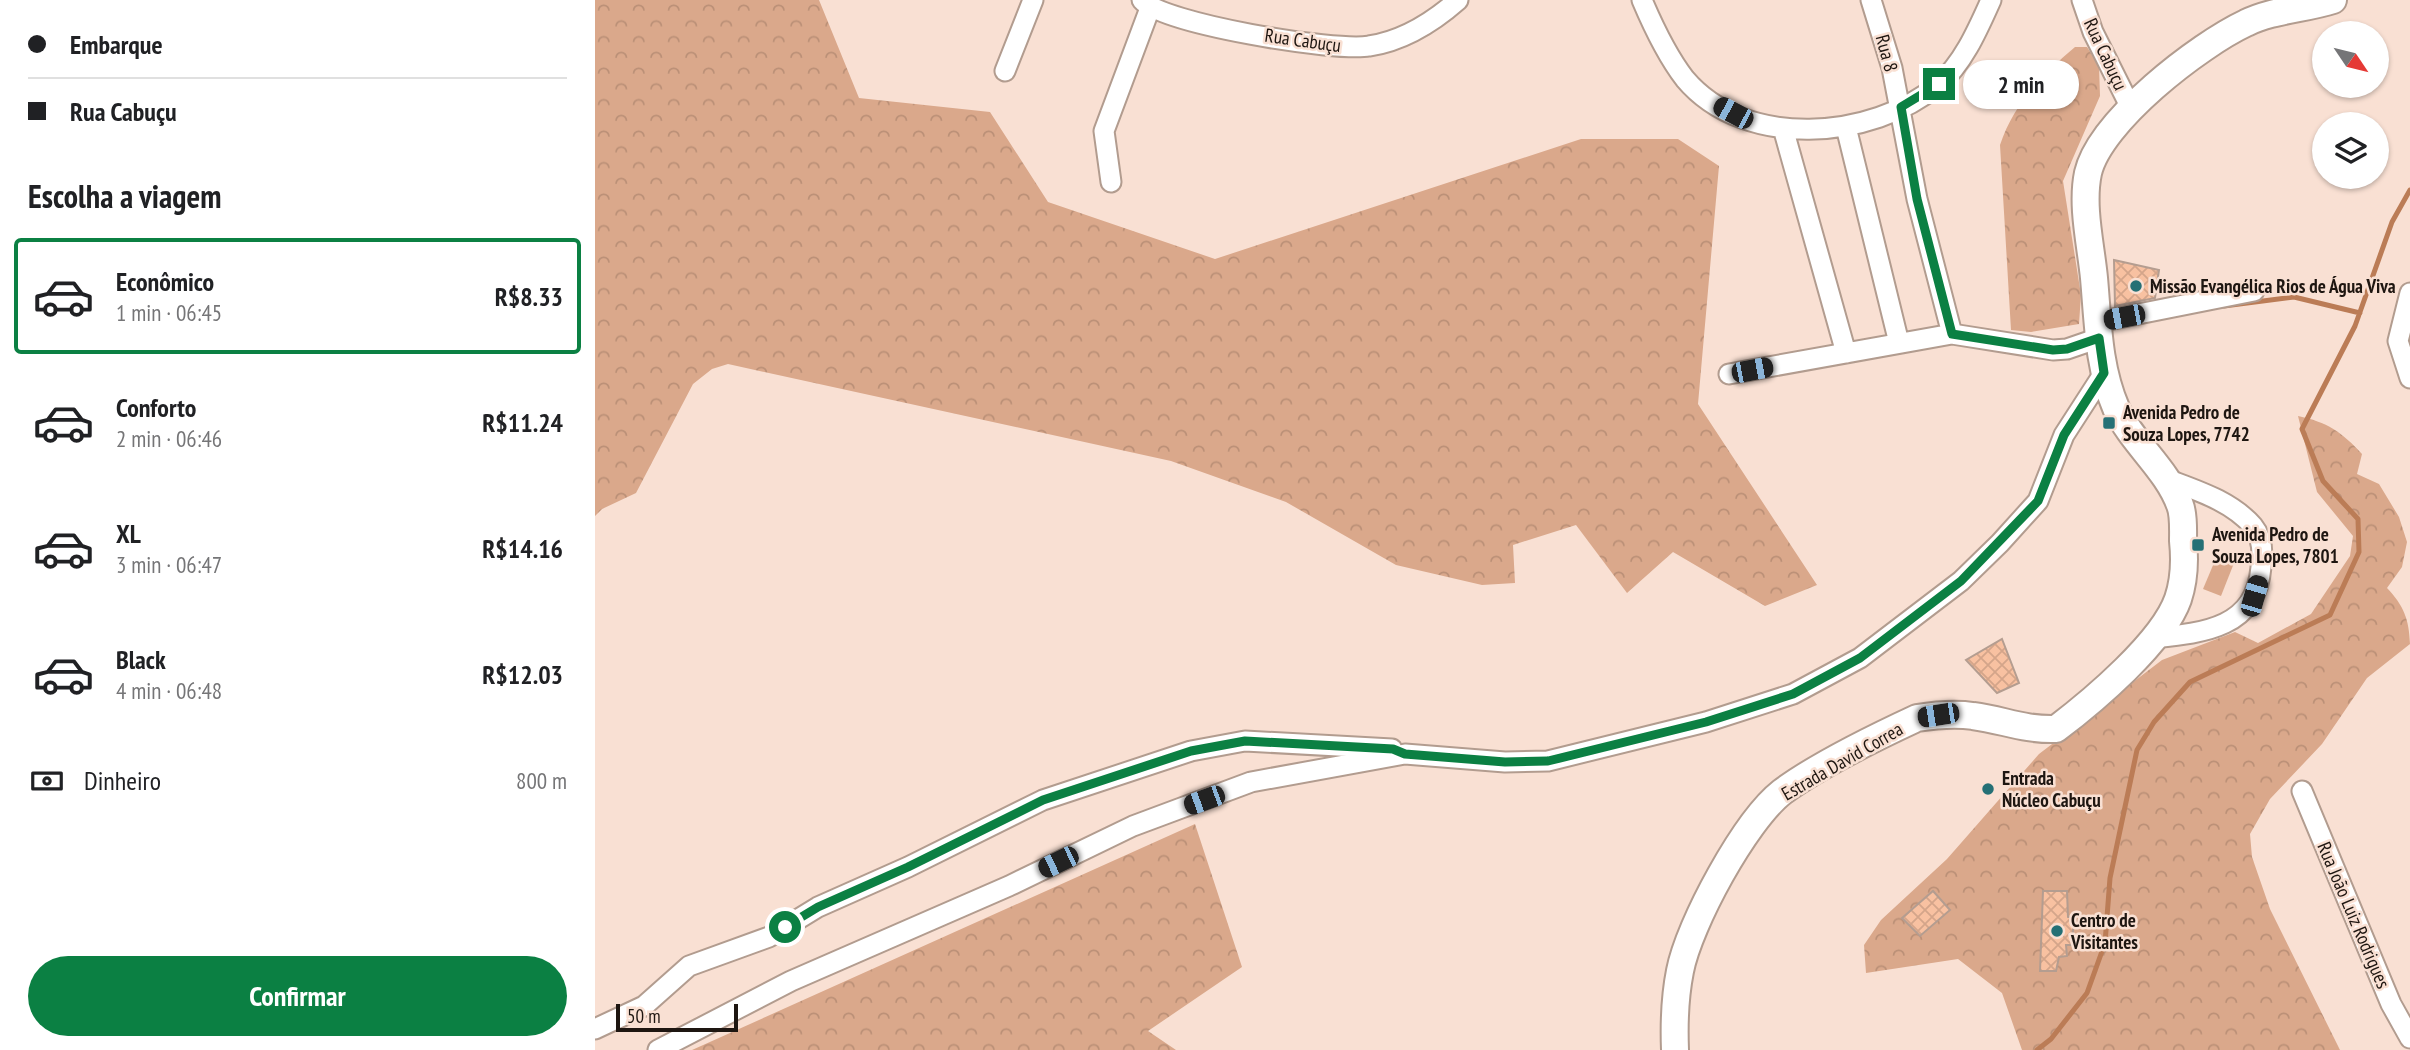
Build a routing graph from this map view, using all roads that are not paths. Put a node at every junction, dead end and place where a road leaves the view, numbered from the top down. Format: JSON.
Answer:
{"nodes":[{"id":1,"x":1033,"y":0,"type":"edge"},
{"id":2,"x":1458,"y":0,"type":"edge"},
{"id":3,"x":1642,"y":0,"type":"edge"},
{"id":4,"x":1871,"y":0,"type":"edge"},
{"id":5,"x":1991,"y":0,"type":"edge"},
{"id":6,"x":2082,"y":0,"type":"edge"},
{"id":7,"x":2333,"y":0,"type":"edge"},
{"id":8,"x":1146,"y":4,"type":"edge"},
{"id":9,"x":2253,"y":11,"type":"edge"},
{"id":10,"x":1005,"y":71,"type":"dead end"},
{"id":11,"x":1901,"y":107,"type":"junction"},
{"id":12,"x":2131,"y":107,"type":"junction"},
{"id":13,"x":1846,"y":127,"type":"junction"},
{"id":14,"x":1783,"y":128,"type":"junction"},
{"id":15,"x":1111,"y":182,"type":"dead end"},
{"id":16,"x":2254,"y":291,"type":"dead end"},
{"id":17,"x":2410,"y":293,"type":"edge"},
{"id":18,"x":2098,"y":330,"type":"junction"},
{"id":19,"x":1952,"y":334,"type":"junction"},
{"id":20,"x":1899,"y":343,"type":"junction"},
{"id":21,"x":1846,"y":353,"type":"junction"},
{"id":22,"x":2104,"y":373,"type":"junction"},
{"id":23,"x":1729,"y":374,"type":"dead end"},
{"id":24,"x":2410,"y":378,"type":"edge"},
{"id":25,"x":2164,"y":478,"type":"junction"},
{"id":26,"x":2152,"y":638,"type":"junction"},
{"id":27,"x":1405,"y":754,"type":"junction"},
{"id":28,"x":2302,"y":791,"type":"dead end"},
{"id":29,"x":595,"y":1029,"type":"edge"},
{"id":30,"x":2410,"y":1038,"type":"edge"},
{"id":31,"x":657,"y":1050,"type":"edge"},
{"id":32,"x":1675,"y":1050,"type":"edge"}],
"edges":[{"from":1,"to":10,"type":"street"},
{"from":2,"to":8,"type":"street","name":"Rua Cabuçu"},
{"from":3,"to":14,"type":"street"},
{"from":4,"to":11,"type":"street","name":"Rua 8"},
{"from":5,"to":11,"type":"street"},
{"from":6,"to":12,"type":"street","name":"Rua Cabuçu"},
{"from":7,"to":9,"type":"main road"},
{"from":8,"to":15,"type":"street"},
{"from":9,"to":12,"type":"main road"},
{"from":11,"to":13,"type":"street"},
{"from":11,"to":19,"type":"street","name":"Rua 8"},
{"from":12,"to":18,"type":"main road"},
{"from":13,"to":14,"type":"street"},
{"from":13,"to":20,"type":"street"},
{"from":14,"to":21,"type":"street"},
{"from":16,"to":18,"type":"street"},
{"from":17,"to":24,"type":"street"},
{"from":18,"to":19,"type":"street"},
{"from":18,"to":22,"type":"main road"},
{"from":19,"to":20,"type":"street"},
{"from":20,"to":21,"type":"street"},
{"from":21,"to":23,"type":"street"},
{"from":22,"to":25,"type":"main road"},
{"from":22,"to":27,"type":"street"},
{"from":25,"to":26,"type":"main road"},
{"from":25,"to":26,"type":"street"},
{"from":26,"to":32,"type":"main road","name":"Estrada David Correa"},
{"from":27,"to":29,"type":"street"},
{"from":27,"to":31,"type":"street"},
{"from":28,"to":30,"type":"street","name":"Rua João Luiz Rodrigues"}]}
